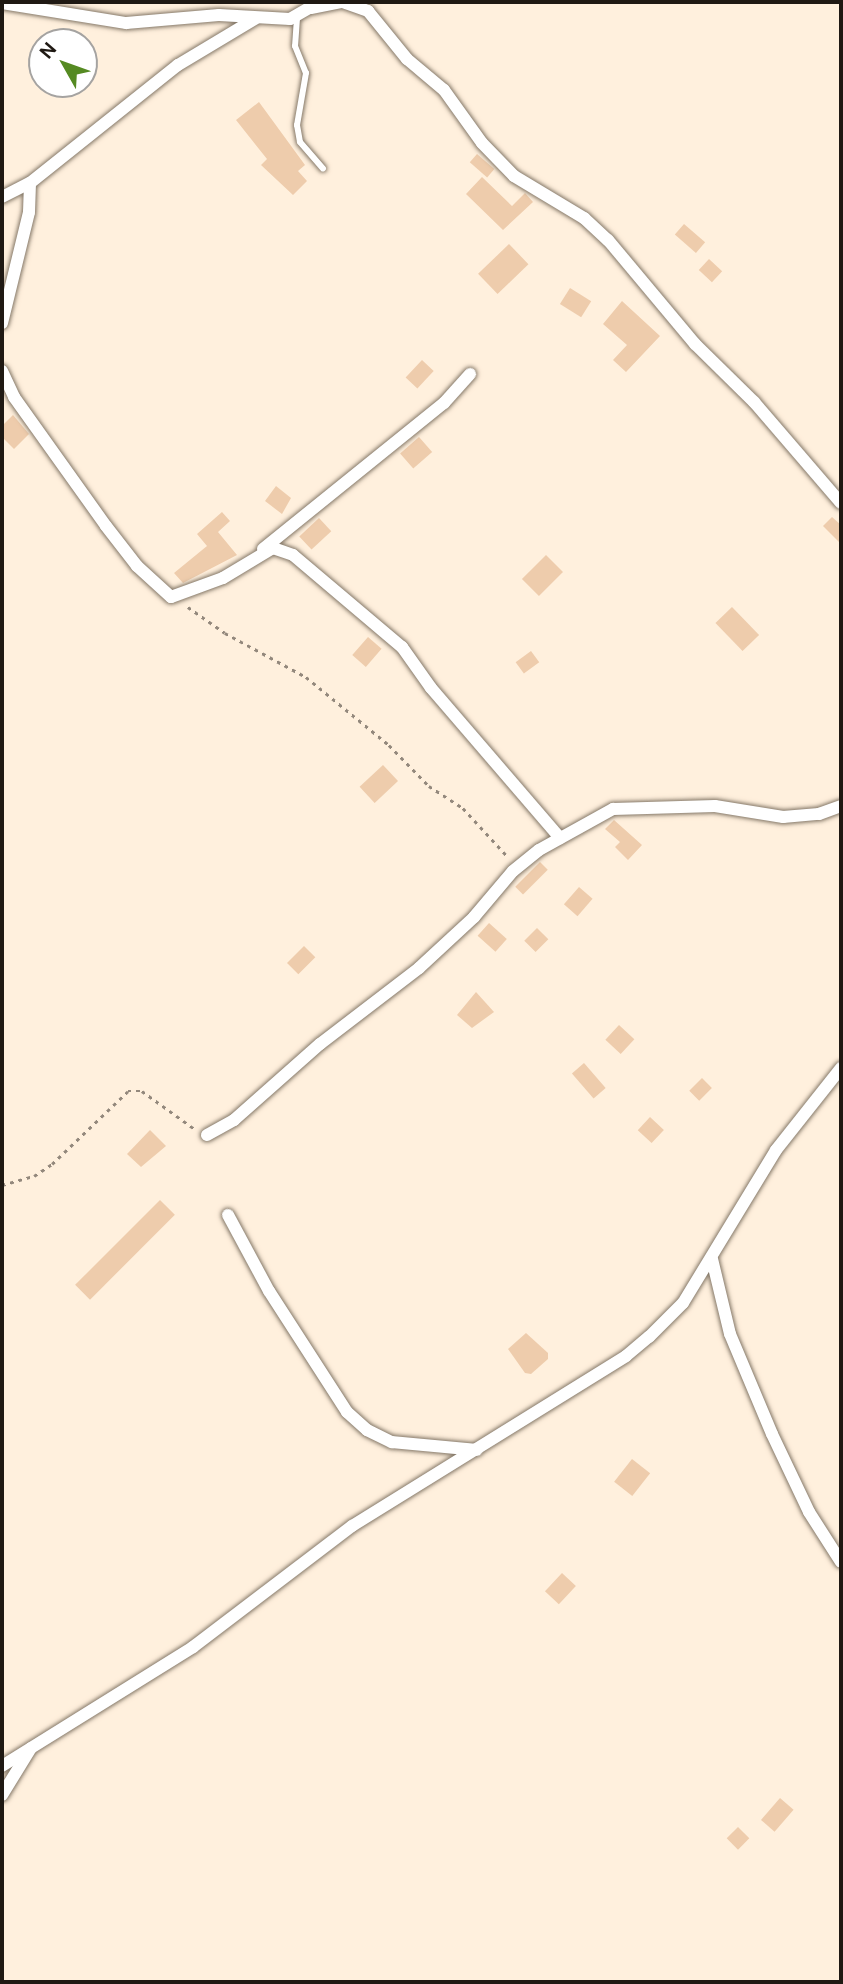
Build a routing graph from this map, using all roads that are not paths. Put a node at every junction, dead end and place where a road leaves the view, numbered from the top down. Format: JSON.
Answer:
{"nodes":[{"id":1,"x":2,"y":3,"type":"edge"},
{"id":2,"x":315,"y":5,"type":"edge"},
{"id":3,"x":297,"y":17,"type":"junction"},
{"id":4,"x":254,"y":19,"type":"junction"},
{"id":5,"x":323,"y":168,"type":"dead end"},
{"id":6,"x":30,"y":183,"type":"junction"},
{"id":7,"x":2,"y":197,"type":"edge"},
{"id":8,"x":2,"y":316,"type":"edge"},
{"id":9,"x":2,"y":370,"type":"edge"},
{"id":10,"x":470,"y":374,"type":"dead end"},
{"id":11,"x":841,"y":503,"type":"edge"},
{"id":12,"x":252,"y":558,"type":"junction"},
{"id":13,"x":841,"y":806,"type":"edge"},
{"id":14,"x":560,"y":838,"type":"junction"},
{"id":15,"x":841,"y":1068,"type":"edge"},
{"id":16,"x":207,"y":1135,"type":"road end"},
{"id":17,"x":228,"y":1215,"type":"dead end"},
{"id":18,"x":712,"y":1259,"type":"junction"},
{"id":19,"x":477,"y":1450,"type":"junction"},
{"id":20,"x":841,"y":1562,"type":"edge"},
{"id":21,"x":32,"y":1745,"type":"junction"},
{"id":22,"x":2,"y":1766,"type":"edge"},
{"id":23,"x":2,"y":1795,"type":"edge"}],
"edges":[{"from":1,"to":4,"type":"street"},
{"from":2,"to":3,"type":"street"},
{"from":2,"to":11,"type":"street"},
{"from":3,"to":4,"type":"street"},
{"from":3,"to":5,"type":"lane"},
{"from":4,"to":6,"type":"street"},
{"from":6,"to":7,"type":"street"},
{"from":6,"to":8,"type":"street"},
{"from":9,"to":12,"type":"street"},
{"from":10,"to":12,"type":"street"},
{"from":12,"to":14,"type":"street"},
{"from":13,"to":14,"type":"street"},
{"from":14,"to":16,"type":"street"},
{"from":15,"to":18,"type":"street"},
{"from":17,"to":19,"type":"street"},
{"from":18,"to":19,"type":"street"},
{"from":18,"to":20,"type":"street"},
{"from":19,"to":21,"type":"street"},
{"from":21,"to":22,"type":"street"},
{"from":21,"to":23,"type":"street"}]}
